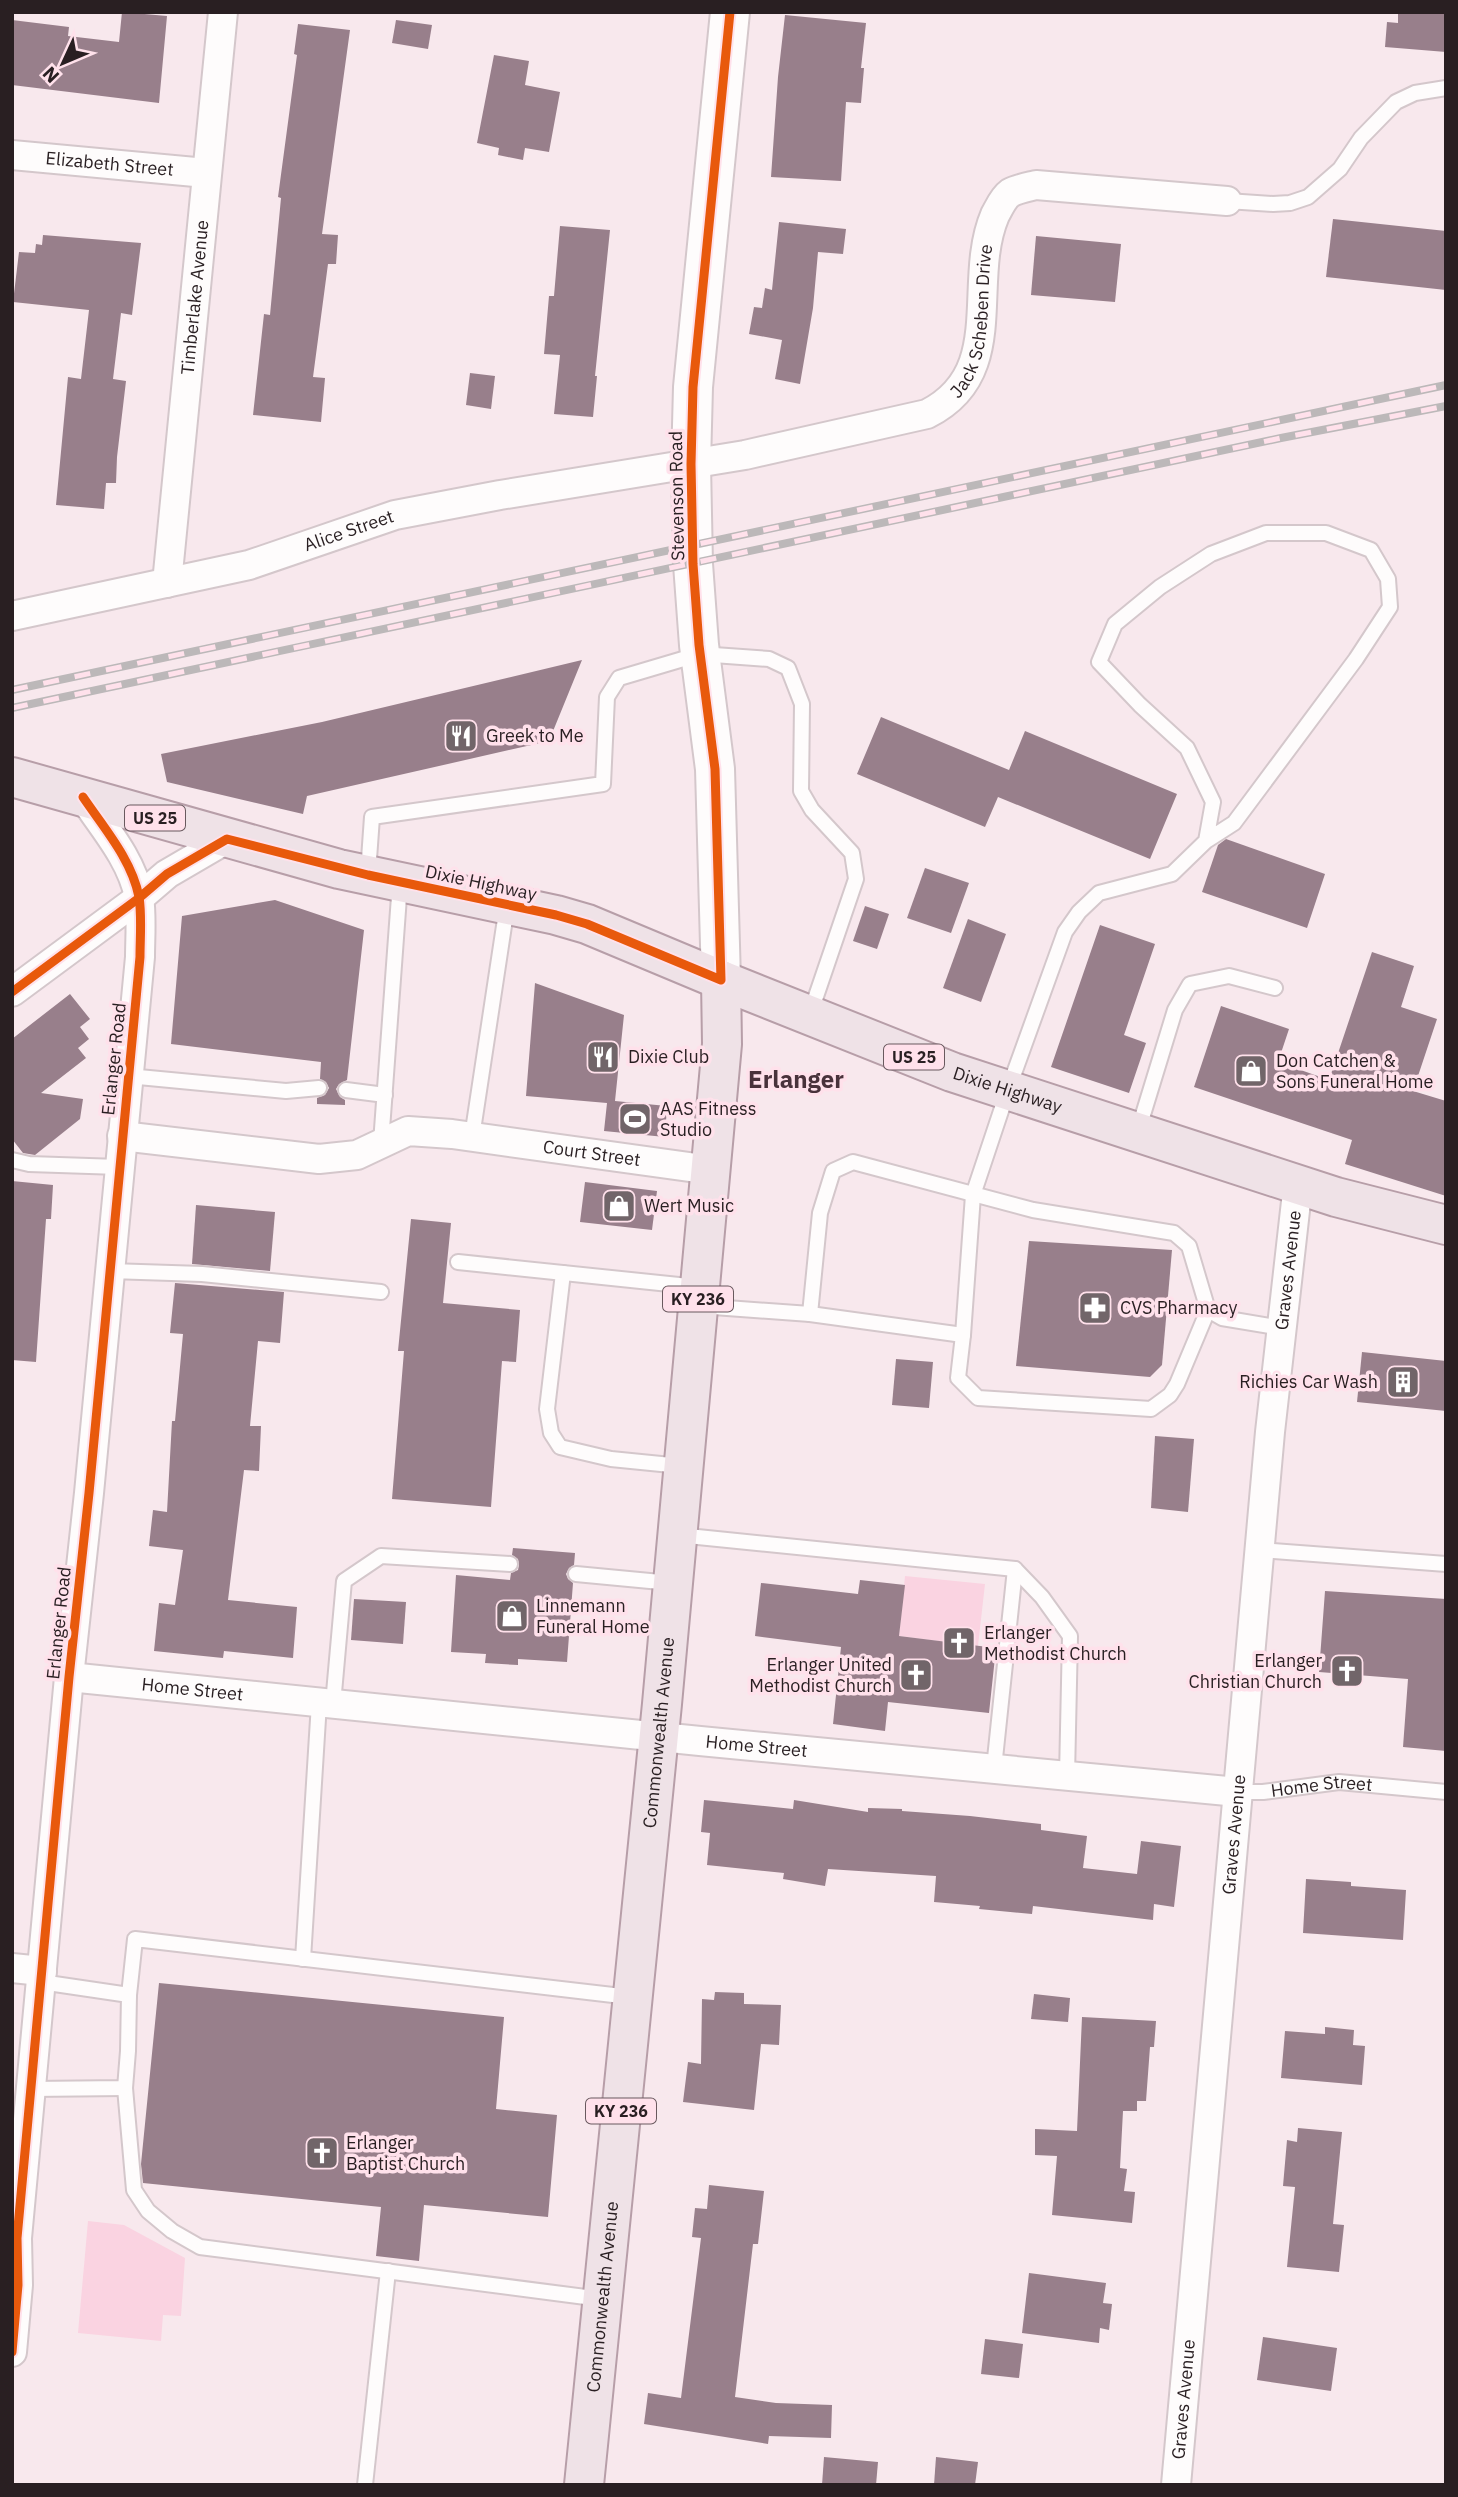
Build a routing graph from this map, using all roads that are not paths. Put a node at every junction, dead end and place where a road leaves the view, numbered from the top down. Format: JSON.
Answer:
{"nodes":[{"id":1,"x":223,"y":12,"type":"edge"},
{"id":2,"x":730,"y":12,"type":"edge"},
{"id":3,"x":1446,"y":88,"type":"edge"},
{"id":4,"x":12,"y":155,"type":"edge"},
{"id":5,"x":206,"y":173,"type":"junction"},
{"id":6,"x":1227,"y":201,"type":"joint"},
{"id":7,"x":691,"y":464,"type":"junction"},
{"id":8,"x":167,"y":583,"type":"junction"},
{"id":9,"x":12,"y":616,"type":"edge"},
{"id":10,"x":700,"y":654,"type":"junction"},
{"id":11,"x":12,"y":778,"type":"edge"},
{"id":12,"x":83,"y":797,"type":"junction"},
{"id":13,"x":228,"y":839,"type":"junction"},
{"id":14,"x":1206,"y":841,"type":"junction"},
{"id":15,"x":384,"y":879,"type":"junction"},
{"id":16,"x":139,"y":898,"type":"junction"},
{"id":17,"x":507,"y":905,"type":"junction"},
{"id":18,"x":721,"y":980,"type":"junction"},
{"id":19,"x":1275,"y":988,"type":"dead end"},
{"id":20,"x":12,"y":992,"type":"edge"},
{"id":21,"x":810,"y":1015,"type":"junction"},
{"id":22,"x":128,"y":1076,"type":"junction"},
{"id":23,"x":319,"y":1087,"type":"dead end"},
{"id":24,"x":346,"y":1090,"type":"dead end"},
{"id":25,"x":1008,"y":1090,"type":"junction"},
{"id":26,"x":384,"y":1096,"type":"junction"},
{"id":27,"x":1138,"y":1132,"type":"junction"},
{"id":28,"x":122,"y":1136,"type":"junction"},
{"id":29,"x":472,"y":1137,"type":"junction"},
{"id":30,"x":381,"y":1143,"type":"junction"},
{"id":31,"x":12,"y":1160,"type":"edge"},
{"id":32,"x":119,"y":1167,"type":"junction"},
{"id":33,"x":711,"y":1170,"type":"junction"},
{"id":34,"x":1298,"y":1184,"type":"junction"},
{"id":35,"x":973,"y":1195,"type":"junction"},
{"id":36,"x":1446,"y":1225,"type":"edge"},
{"id":37,"x":458,"y":1262,"type":"dead end"},
{"id":38,"x":110,"y":1271,"type":"junction"},
{"id":39,"x":564,"y":1273,"type":"junction"},
{"id":40,"x":381,"y":1292,"type":"dead end"},
{"id":41,"x":698,"y":1297,"type":"junction"},
{"id":42,"x":1208,"y":1310,"type":"junction"},
{"id":43,"x":810,"y":1314,"type":"junction"},
{"id":44,"x":1282,"y":1328,"type":"junction"},
{"id":45,"x":963,"y":1335,"type":"junction"},
{"id":46,"x":682,"y":1466,"type":"junction"},
{"id":47,"x":677,"y":1535,"type":"junction"},
{"id":48,"x":1259,"y":1550,"type":"junction"},
{"id":49,"x":510,"y":1564,"type":"dead end"},
{"id":50,"x":1446,"y":1564,"type":"edge"},
{"id":51,"x":1015,"y":1569,"type":"junction"},
{"id":52,"x":576,"y":1574,"type":"dead end"},
{"id":53,"x":672,"y":1583,"type":"junction"},
{"id":54,"x":69,"y":1677,"type":"junction"},
{"id":55,"x":326,"y":1703,"type":"junction"},
{"id":56,"x":658,"y":1737,"type":"junction"},
{"id":57,"x":994,"y":1768,"type":"junction"},
{"id":58,"x":1067,"y":1776,"type":"junction"},
{"id":59,"x":1238,"y":1792,"type":"junction"},
{"id":60,"x":1446,"y":1792,"type":"edge"},
{"id":61,"x":303,"y":1959,"type":"junction"},
{"id":62,"x":12,"y":1968,"type":"edge"},
{"id":63,"x":41,"y":1977,"type":"junction"},
{"id":64,"x":128,"y":1994,"type":"junction"},
{"id":65,"x":632,"y":1998,"type":"junction"},
{"id":66,"x":125,"y":2088,"type":"junction"},
{"id":67,"x":31,"y":2089,"type":"junction"},
{"id":68,"x":388,"y":2271,"type":"junction"},
{"id":69,"x":602,"y":2299,"type":"junction"},
{"id":70,"x":12,"y":2352,"type":"edge"},
{"id":71,"x":365,"y":2485,"type":"edge"},
{"id":72,"x":584,"y":2485,"type":"edge"},
{"id":73,"x":1176,"y":2485,"type":"edge"}],
"edges":[{"from":1,"to":5,"type":"street","name":"Timberlake Avenue"},
{"from":2,"to":7,"type":"main road","name":"Stevenson Road","number":"KY 236"},
{"from":3,"to":6,"type":"lane"},
{"from":4,"to":5,"type":"street","name":"Elizabeth Street"},
{"from":5,"to":8,"type":"street","name":"Timberlake Avenue"},
{"from":6,"to":7,"type":"street","name":"Jack Scheben Drive"},
{"from":7,"to":8,"type":"street","name":"Alice Street"},
{"from":7,"to":10,"type":"main road","name":"Stevenson Road","number":"KY 236"},
{"from":8,"to":9,"type":"street","name":"Alice Street"},
{"from":10,"to":15,"type":"lane"},
{"from":10,"to":18,"type":"main road","name":"Stevenson Road","number":"KY 236"},
{"from":10,"to":21,"type":"lane"},
{"from":11,"to":12,"type":"main road","name":"Dixie Highway","number":"US 25"},
{"from":12,"to":13,"type":"main road","name":"Dixie Highway","number":"US 25"},
{"from":12,"to":16,"type":"street","name":"Erlanger Road"},
{"from":13,"to":15,"type":"main road","name":"Dixie Highway","number":"US 25"},
{"from":13,"to":16,"type":"street"},
{"from":14,"to":14,"type":"lane"},
{"from":14,"to":25,"type":"lane"},
{"from":15,"to":17,"type":"main road","name":"Dixie Highway","number":"US 25"},
{"from":15,"to":26,"type":"lane"},
{"from":16,"to":20,"type":"street"},
{"from":16,"to":22,"type":"street","name":"Erlanger Road"},
{"from":17,"to":18,"type":"main road","name":"Dixie Highway","number":"US 25"},
{"from":17,"to":29,"type":"lane"},
{"from":18,"to":21,"type":"main road","name":"Dixie Highway","number":"US 25"},
{"from":18,"to":33,"type":"main road","name":"Commonwealth Avenue","number":"KY 236"},
{"from":19,"to":27,"type":"lane"},
{"from":21,"to":25,"type":"main road","name":"Dixie Highway","number":"US 25"},
{"from":22,"to":23,"type":"lane"},
{"from":22,"to":28,"type":"street","name":"Erlanger Road"},
{"from":24,"to":26,"type":"lane"},
{"from":25,"to":27,"type":"main road","name":"Dixie Highway","number":"US 25"},
{"from":25,"to":35,"type":"lane"},
{"from":26,"to":30,"type":"lane"},
{"from":27,"to":34,"type":"main road","name":"Dixie Highway","number":"US 25"},
{"from":28,"to":30,"type":"street","name":"Court Street"},
{"from":28,"to":32,"type":"street","name":"Erlanger Road"},
{"from":29,"to":30,"type":"street","name":"Court Street"},
{"from":29,"to":33,"type":"street","name":"Court Street"},
{"from":31,"to":32,"type":"lane"},
{"from":32,"to":38,"type":"street","name":"Erlanger Road"},
{"from":33,"to":41,"type":"main road","name":"Commonwealth Avenue","number":"KY 236"},
{"from":34,"to":36,"type":"main road","name":"Dixie Highway","number":"US 25"},
{"from":34,"to":44,"type":"street","name":"Graves Avenue"},
{"from":35,"to":42,"type":"lane"},
{"from":35,"to":43,"type":"lane"},
{"from":35,"to":45,"type":"lane"},
{"from":37,"to":39,"type":"lane"},
{"from":38,"to":40,"type":"lane"},
{"from":38,"to":54,"type":"street","name":"Erlanger Road"},
{"from":39,"to":41,"type":"lane"},
{"from":39,"to":46,"type":"lane"},
{"from":41,"to":43,"type":"lane"},
{"from":41,"to":46,"type":"main road","name":"Commonwealth Avenue","number":"KY 236"},
{"from":42,"to":44,"type":"lane"},
{"from":42,"to":45,"type":"lane"},
{"from":43,"to":45,"type":"lane"},
{"from":44,"to":48,"type":"street","name":"Graves Avenue"},
{"from":46,"to":47,"type":"main road","name":"Commonwealth Avenue","number":"KY 236"},
{"from":47,"to":51,"type":"lane"},
{"from":47,"to":53,"type":"main road","name":"Commonwealth Avenue","number":"KY 236"},
{"from":48,"to":50,"type":"lane"},
{"from":48,"to":59,"type":"street","name":"Graves Avenue"},
{"from":49,"to":55,"type":"lane"},
{"from":51,"to":57,"type":"lane"},
{"from":51,"to":58,"type":"lane"},
{"from":52,"to":53,"type":"lane"},
{"from":53,"to":56,"type":"main road","name":"Commonwealth Avenue","number":"KY 236"},
{"from":54,"to":55,"type":"street","name":"Home Street"},
{"from":54,"to":63,"type":"street","name":"Erlanger Road"},
{"from":55,"to":56,"type":"street","name":"Home Street"},
{"from":55,"to":61,"type":"lane"},
{"from":56,"to":57,"type":"street","name":"Home Street"},
{"from":56,"to":65,"type":"main road","name":"Commonwealth Avenue","number":"KY 236"},
{"from":57,"to":58,"type":"street","name":"Home Street"},
{"from":58,"to":59,"type":"street","name":"Home Street"},
{"from":59,"to":60,"type":"lane","name":"Home Street"},
{"from":59,"to":73,"type":"street","name":"Graves Avenue"},
{"from":61,"to":64,"type":"lane"},
{"from":61,"to":65,"type":"lane"},
{"from":62,"to":63,"type":"street"},
{"from":63,"to":64,"type":"lane"},
{"from":63,"to":67,"type":"street","name":"Erlanger Road"},
{"from":64,"to":66,"type":"lane"},
{"from":65,"to":69,"type":"main road","name":"Commonwealth Avenue","number":"KY 236"},
{"from":66,"to":67,"type":"lane"},
{"from":66,"to":68,"type":"lane"},
{"from":67,"to":70,"type":"street","name":"Erlanger Road"},
{"from":68,"to":69,"type":"lane"},
{"from":68,"to":71,"type":"lane"},
{"from":69,"to":72,"type":"main road","name":"Commonwealth Avenue","number":"KY 236"}]}
